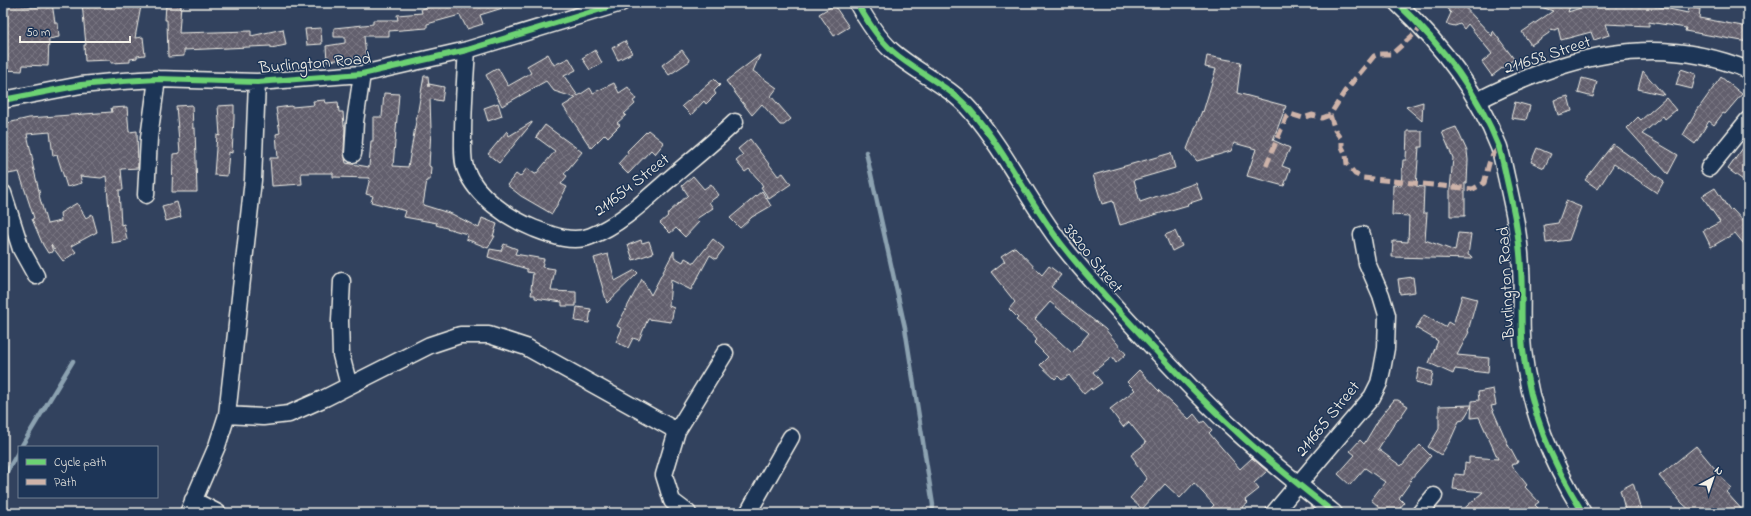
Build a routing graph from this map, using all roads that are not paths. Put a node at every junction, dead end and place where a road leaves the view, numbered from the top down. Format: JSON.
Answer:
{"nodes":[{"id":1,"x":621,"y":3,"type":"edge"},
{"id":2,"x":857,"y":3,"type":"edge"},
{"id":3,"x":1397,"y":3,"type":"edge"},
{"id":4,"x":467,"y":50,"type":"junction"},
{"id":5,"x":1748,"y":70,"type":"edge"},
{"id":6,"x":362,"y":74,"type":"junction"},
{"id":7,"x":156,"y":79,"type":"junction"},
{"id":8,"x":257,"y":82,"type":"junction"},
{"id":9,"x":3,"y":100,"type":"edge"},
{"id":10,"x":1477,"y":101,"type":"junction"},
{"id":11,"x":1748,"y":120,"type":"edge"},
{"id":12,"x":735,"y":122,"type":"dead end"},
{"id":13,"x":353,"y":154,"type":"dead end"},
{"id":14,"x":1709,"y":168,"type":"dead end"},
{"id":15,"x":3,"y":193,"type":"edge"},
{"id":16,"x":146,"y":195,"type":"dead end"},
{"id":17,"x":1362,"y":235,"type":"dead end"},
{"id":18,"x":36,"y":276,"type":"dead end"},
{"id":19,"x":342,"y":281,"type":"dead end"},
{"id":20,"x":725,"y":353,"type":"dead end"},
{"id":21,"x":349,"y":386,"type":"junction"},
{"id":22,"x":227,"y":415,"type":"junction"},
{"id":23,"x":677,"y":431,"type":"junction"},
{"id":24,"x":791,"y":436,"type":"dead end"},
{"id":25,"x":1298,"y":484,"type":"junction"},
{"id":26,"x":1434,"y":496,"type":"dead end"},
{"id":27,"x":190,"y":507,"type":"edge"},
{"id":28,"x":218,"y":513,"type":"edge"},
{"id":29,"x":688,"y":513,"type":"edge"},
{"id":30,"x":748,"y":513,"type":"edge"},
{"id":31,"x":1274,"y":513,"type":"edge"},
{"id":32,"x":1334,"y":513,"type":"edge"},
{"id":33,"x":1420,"y":513,"type":"edge"},
{"id":34,"x":1583,"y":513,"type":"edge"}],
"edges":[{"from":1,"to":4,"type":"street","name":"Burlington Road"},
{"from":2,"to":25,"type":"street","name":"38200 Street"},
{"from":3,"to":10,"type":"street","name":"Burlington Road"},
{"from":4,"to":6,"type":"street","name":"Burlington Road"},
{"from":4,"to":12,"type":"street","name":"211654 Street"},
{"from":5,"to":10,"type":"street","name":"211658 Street"},
{"from":6,"to":8,"type":"street","name":"Burlington Road"},
{"from":6,"to":13,"type":"street"},
{"from":7,"to":8,"type":"street","name":"Burlington Road"},
{"from":7,"to":9,"type":"street","name":"Burlington Road"},
{"from":7,"to":16,"type":"street"},
{"from":8,"to":22,"type":"street"},
{"from":10,"to":34,"type":"street","name":"Burlington Road"},
{"from":11,"to":14,"type":"street"},
{"from":15,"to":18,"type":"street"},
{"from":17,"to":25,"type":"street","name":"211665 Street"},
{"from":19,"to":21,"type":"street"},
{"from":20,"to":23,"type":"street"},
{"from":21,"to":22,"type":"street"},
{"from":21,"to":23,"type":"street"},
{"from":22,"to":27,"type":"street"},
{"from":23,"to":29,"type":"street"},
{"from":24,"to":30,"type":"street"},
{"from":25,"to":31,"type":"street","name":"211665 Street"},
{"from":25,"to":32,"type":"street","name":"38200 Street"},
{"from":26,"to":33,"type":"street"},
{"from":27,"to":28,"type":"street"}]}
